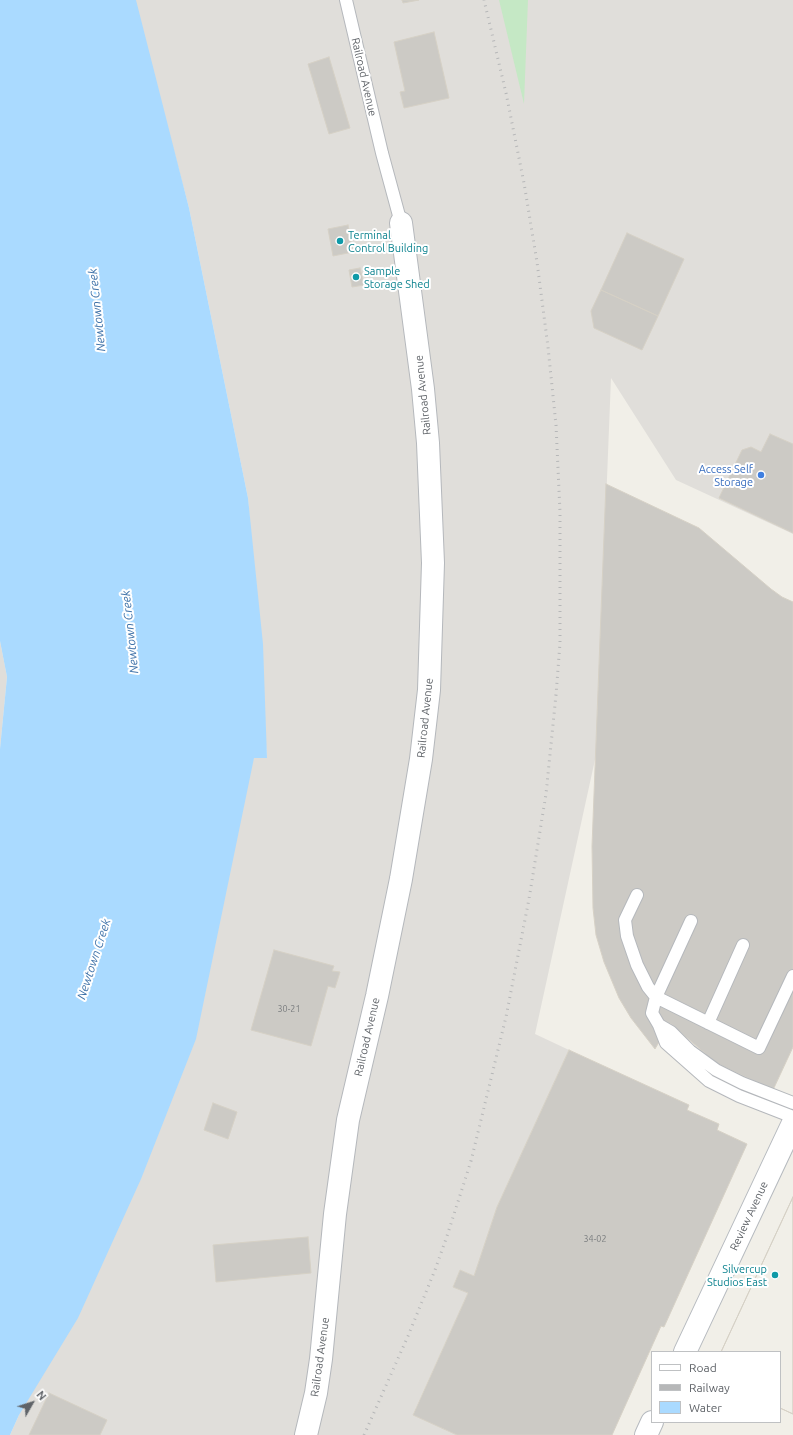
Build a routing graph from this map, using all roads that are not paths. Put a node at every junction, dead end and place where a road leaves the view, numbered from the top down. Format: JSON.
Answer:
{"nodes":[{"id":1,"x":346,"y":0,"type":"edge"},
{"id":2,"x":402,"y":223,"type":"joint"},
{"id":3,"x":637,"y":895,"type":"dead end"},
{"id":4,"x":691,"y":921,"type":"dead end"},
{"id":5,"x":743,"y":945,"type":"dead end"},
{"id":6,"x":793,"y":976,"type":"edge"},
{"id":7,"x":656,"y":997,"type":"junction"},
{"id":8,"x":708,"y":1023,"type":"junction"},
{"id":9,"x":659,"y":1025,"type":"junction"},
{"id":10,"x":793,"y":1103,"type":"edge"},
{"id":11,"x":793,"y":1117,"type":"edge"},
{"id":12,"x":793,"y":1123,"type":"edge"},
{"id":13,"x":685,"y":1351,"type":"edge"},
{"id":14,"x":652,"y":1423,"type":"edge"},
{"id":15,"x":306,"y":1435,"type":"edge"},
{"id":16,"x":646,"y":1435,"type":"edge"}],
"edges":[{"from":1,"to":2,"type":"lane","name":"Railroad Avenue"},
{"from":2,"to":15,"type":"street","name":"Railroad Avenue"},
{"from":3,"to":7,"type":"lane"},
{"from":4,"to":7,"type":"lane"},
{"from":5,"to":8,"type":"lane"},
{"from":6,"to":8,"type":"lane"},
{"from":7,"to":8,"type":"lane"},
{"from":7,"to":9,"type":"lane"},
{"from":9,"to":10,"type":"lane"},
{"from":9,"to":11,"type":"lane"},
{"from":12,"to":13,"type":"street","name":"Review Avenue"},
{"from":14,"to":16,"type":"street"}]}
